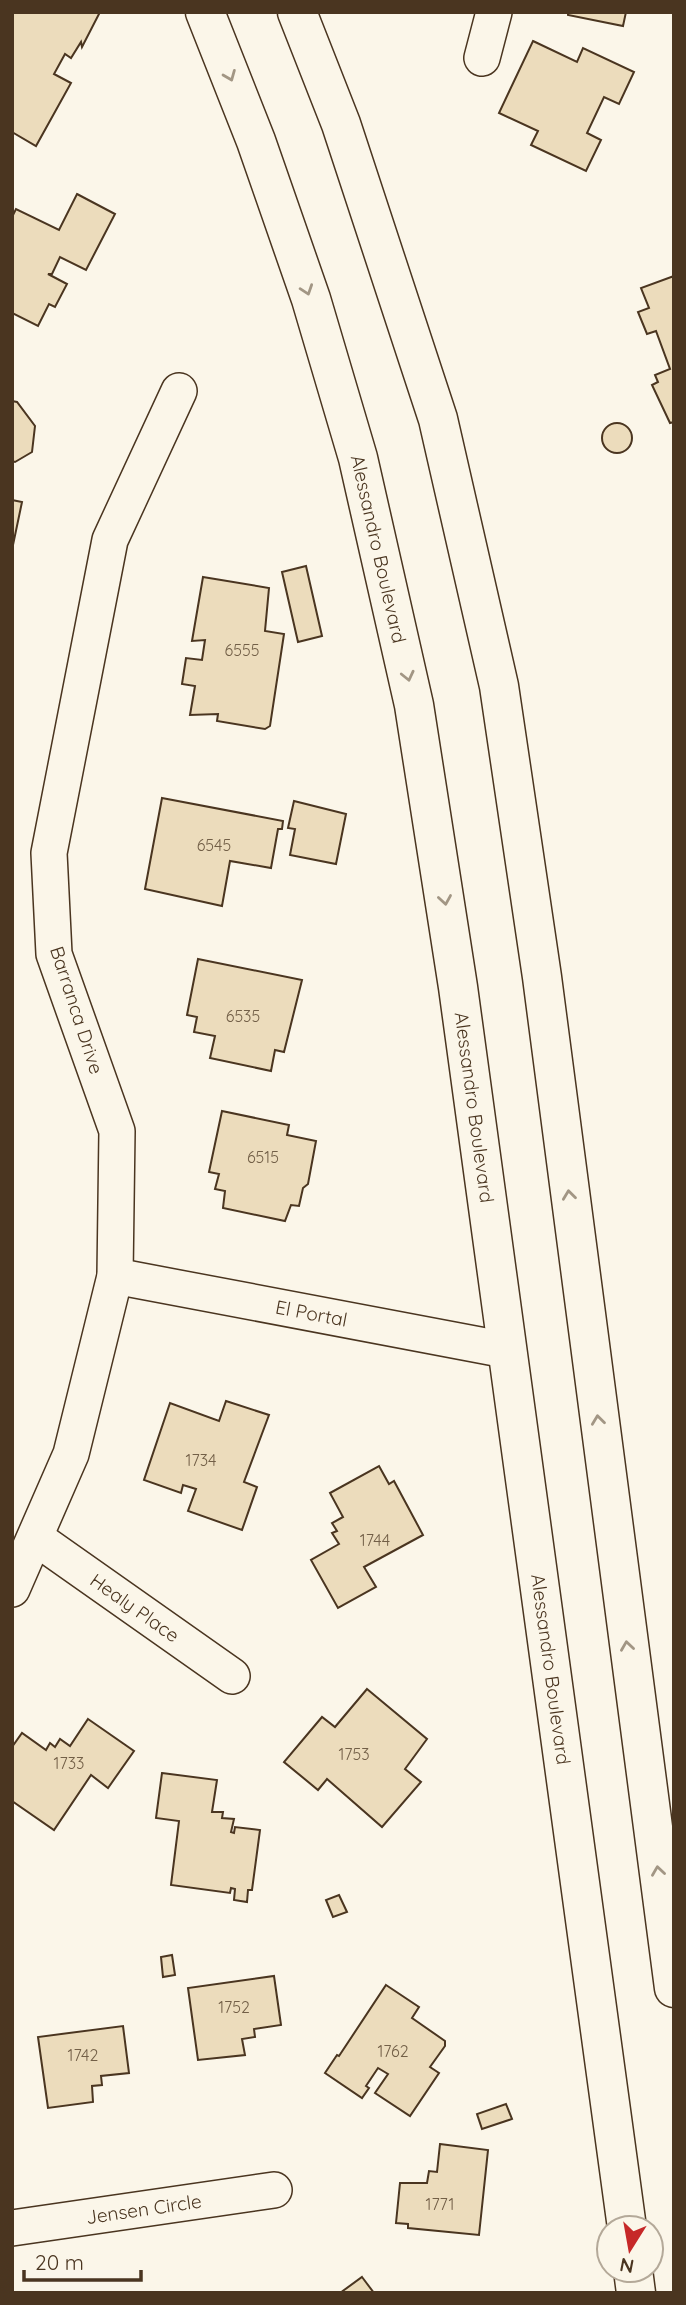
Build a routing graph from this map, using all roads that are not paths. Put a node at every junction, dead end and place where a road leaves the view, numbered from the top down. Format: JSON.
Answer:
{"nodes":[{"id":1,"x":205,"y":12,"type":"edge"},
{"id":2,"x":297,"y":12,"type":"edge"},
{"id":3,"x":494,"y":12,"type":"edge"},
{"id":4,"x":482,"y":58,"type":"dead end"},
{"id":5,"x":179,"y":391,"type":"dead end"},
{"id":6,"x":115,"y":1276,"type":"junction"},
{"id":7,"x":506,"y":1350,"type":"junction"},
{"id":8,"x":36,"y":1538,"type":"junction"},
{"id":9,"x":12,"y":1588,"type":"edge"},
{"id":10,"x":232,"y":1676,"type":"dead end"},
{"id":11,"x":674,"y":1988,"type":"edge"},
{"id":12,"x":274,"y":2190,"type":"dead end"},
{"id":13,"x":625,"y":2214,"type":"edge"},
{"id":14,"x":12,"y":2228,"type":"edge"}],
"edges":[{"from":1,"to":7,"type":"main road","name":"Alessandro Boulevard","one_way":true},
{"from":11,"to":2,"type":"main road","one_way":true},
{"from":3,"to":4,"type":"street"},
{"from":5,"to":6,"type":"street","name":"Barranca Drive"},
{"from":6,"to":7,"type":"street","name":"El Portal"},
{"from":6,"to":8,"type":"street","name":"Barranca Drive"},
{"from":7,"to":13,"type":"main road","name":"Alessandro Boulevard"},
{"from":8,"to":9,"type":"street","name":"Barranca Drive"},
{"from":8,"to":10,"type":"street","name":"Healy Place"},
{"from":12,"to":14,"type":"street","name":"Jensen Circle"}]}
